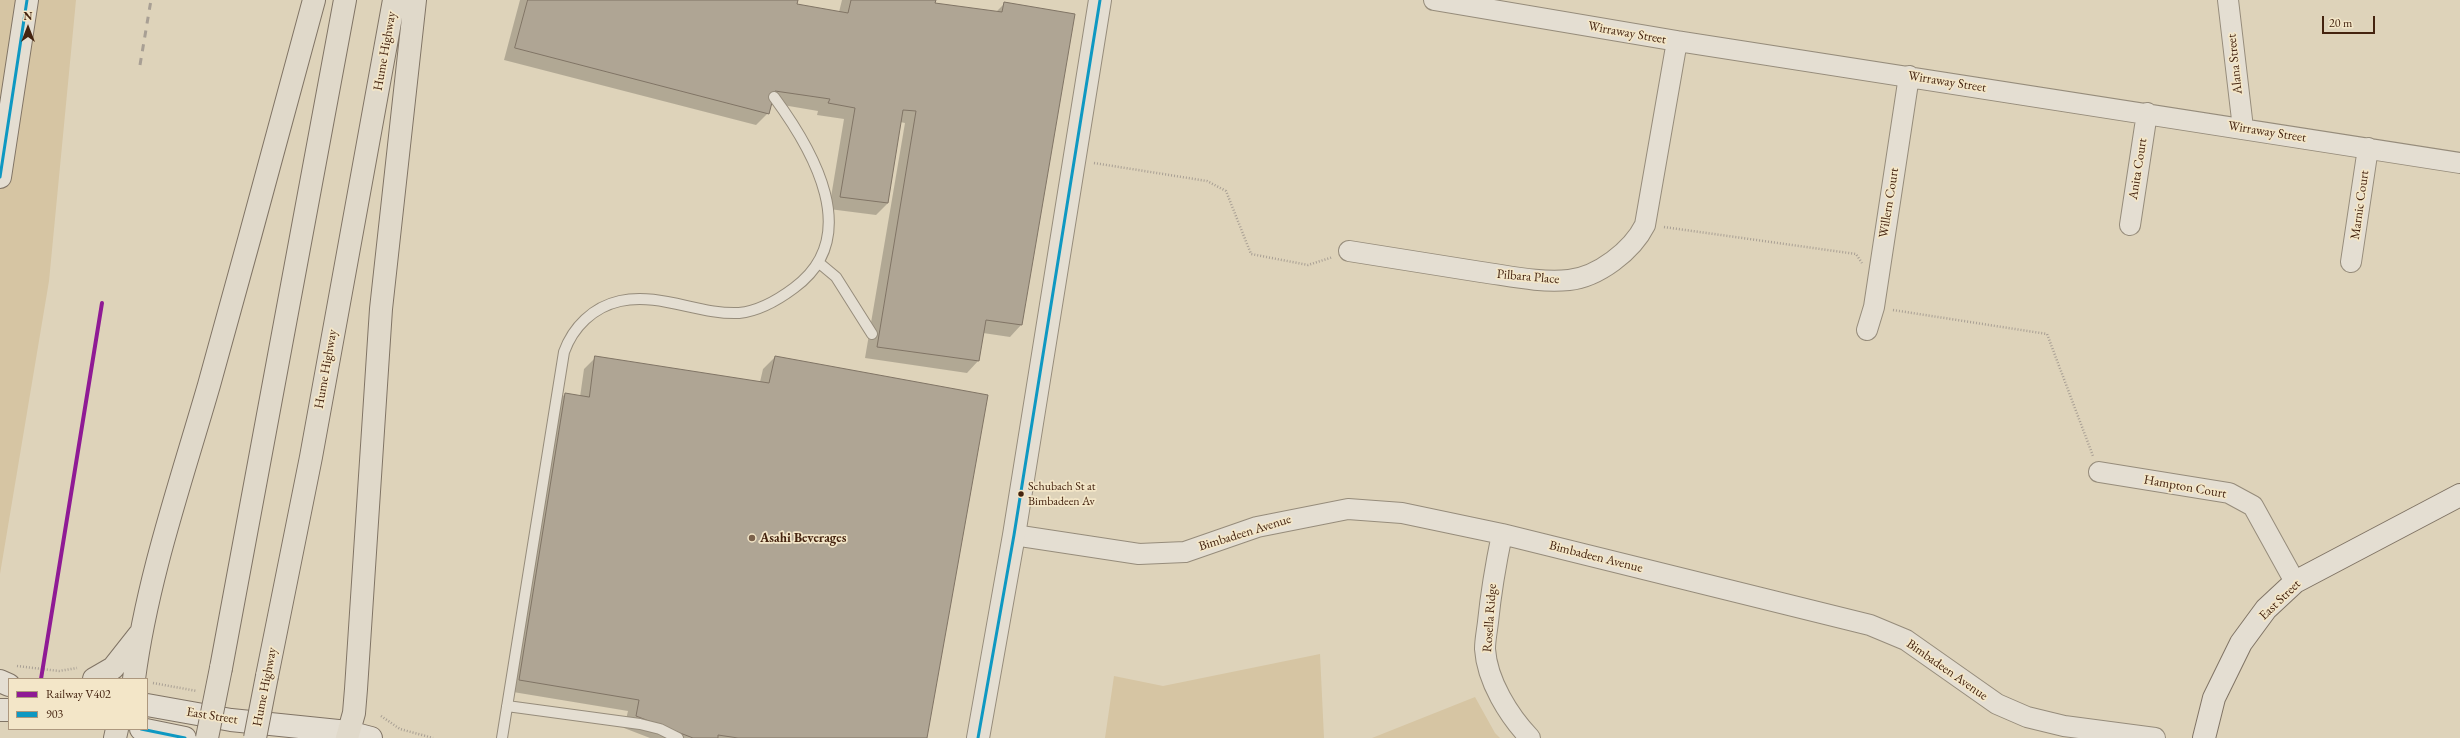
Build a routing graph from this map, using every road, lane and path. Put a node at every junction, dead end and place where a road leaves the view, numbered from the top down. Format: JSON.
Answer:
{"nodes":[{"id":1,"x":27,"y":0,"type":"edge"},
{"id":2,"x":314,"y":0,"type":"edge"},
{"id":3,"x":345,"y":0,"type":"edge"},
{"id":4,"x":394,"y":0,"type":"edge"},
{"id":5,"x":416,"y":0,"type":"edge"},
{"id":6,"x":1100,"y":0,"type":"edge"},
{"id":7,"x":1434,"y":0,"type":"edge"},
{"id":8,"x":2228,"y":0,"type":"edge"},
{"id":9,"x":1677,"y":41,"type":"junction"},
{"id":10,"x":1909,"y":76,"type":"junction"},
{"id":11,"x":774,"y":97,"type":"dead end"},
{"id":12,"x":2147,"y":113,"type":"junction"},
{"id":13,"x":2243,"y":128,"type":"junction"},
{"id":14,"x":2368,"y":148,"type":"junction"},
{"id":15,"x":1073,"y":160,"type":"junction"},
{"id":16,"x":2460,"y":162,"type":"edge"},
{"id":17,"x":0,"y":177,"type":"edge"},
{"id":18,"x":1645,"y":225,"type":"junction"},
{"id":19,"x":2130,"y":225,"type":"dead end"},
{"id":20,"x":1349,"y":251,"type":"joint"},
{"id":21,"x":818,"y":262,"type":"junction"},
{"id":22,"x":2351,"y":262,"type":"dead end"},
{"id":23,"x":1877,"y":285,"type":"junction"},
{"id":24,"x":1874,"y":307,"type":"junction"},
{"id":25,"x":1867,"y":330,"type":"dead end"},
{"id":26,"x":872,"y":334,"type":"dead end"},
{"id":27,"x":2100,"y":472,"type":"joint"},
{"id":28,"x":2460,"y":495,"type":"edge"},
{"id":29,"x":1502,"y":534,"type":"junction"},
{"id":30,"x":1014,"y":535,"type":"junction"},
{"id":31,"x":2295,"y":582,"type":"junction"},
{"id":32,"x":139,"y":634,"type":"junction"},
{"id":33,"x":88,"y":672,"type":"edge"},
{"id":34,"x":6,"y":673,"type":"edge"},
{"id":35,"x":134,"y":678,"type":"edge"},
{"id":36,"x":148,"y":706,"type":"edge"},
{"id":37,"x":507,"y":706,"type":"junction"},
{"id":38,"x":381,"y":716,"type":"dead end"},
{"id":39,"x":146,"y":730,"type":"edge"},
{"id":40,"x":348,"y":735,"type":"edge"},
{"id":41,"x":184,"y":738,"type":"edge"},
{"id":42,"x":206,"y":738,"type":"edge"},
{"id":43,"x":255,"y":738,"type":"edge"},
{"id":44,"x":371,"y":738,"type":"edge"},
{"id":45,"x":433,"y":738,"type":"edge"},
{"id":46,"x":502,"y":738,"type":"edge"},
{"id":47,"x":678,"y":738,"type":"edge"},
{"id":48,"x":978,"y":738,"type":"edge"},
{"id":49,"x":1530,"y":738,"type":"edge"},
{"id":50,"x":2155,"y":738,"type":"edge"},
{"id":51,"x":2204,"y":738,"type":"edge"}],
"edges":[{"from":1,"to":17,"type":"main road"},
{"from":2,"to":32,"type":"highway"},
{"from":3,"to":42,"type":"highway","bridge":true},
{"from":4,"to":43,"type":"highway","name":"Hume Highway","bridge":true},
{"from":5,"to":40,"type":"highway"},
{"from":6,"to":15,"type":"main road"},
{"from":7,"to":9,"type":"street","name":"Wirraway Street"},
{"from":8,"to":13,"type":"street","name":"Alana Street"},
{"from":9,"to":10,"type":"street","name":"Wirraway Street"},
{"from":9,"to":18,"type":"street","name":"Pilbara Place"},
{"from":10,"to":12,"type":"street","name":"Wirraway Street"},
{"from":10,"to":23,"type":"street","name":"Willern Court"},
{"from":11,"to":21,"type":"lane"},
{"from":12,"to":13,"type":"street","name":"Wirraway Street"},
{"from":12,"to":19,"type":"street","name":"Anita Court"},
{"from":13,"to":14,"type":"street","name":"Wirraway Street"},
{"from":14,"to":16,"type":"street","name":"Wirraway Street"},
{"from":14,"to":22,"type":"street","name":"Marnic Court"},
{"from":15,"to":20,"type":"path"},
{"from":15,"to":30,"type":"main road"},
{"from":18,"to":20,"type":"street","name":"Pilbara Place"},
{"from":18,"to":23,"type":"path"},
{"from":21,"to":26,"type":"lane"},
{"from":21,"to":37,"type":"lane"},
{"from":23,"to":24,"type":"street","name":"Willern Court"},
{"from":24,"to":25,"type":"street","name":"Willern Court"},
{"from":24,"to":27,"type":"path"},
{"from":27,"to":31,"type":"street","name":"Hampton Court"},
{"from":28,"to":31,"type":"main road","name":"East Street"},
{"from":29,"to":30,"type":"street","name":"Bimbadeen Avenue"},
{"from":29,"to":49,"type":"street","name":"Rosella Ridge"},
{"from":29,"to":50,"type":"street","name":"Bimbadeen Avenue"},
{"from":30,"to":48,"type":"main road"},
{"from":31,"to":51,"type":"main road","name":"East Street"},
{"from":32,"to":33,"type":"highway"},
{"from":32,"to":35,"type":"highway"},
{"from":33,"to":34,"type":"path"},
{"from":36,"to":40,"type":"main road","name":"East Street"},
{"from":37,"to":46,"type":"lane"},
{"from":37,"to":47,"type":"lane"},
{"from":38,"to":45,"type":"path"},
{"from":39,"to":41,"type":"main road","name":"East Street"},
{"from":40,"to":44,"type":"main road","name":"East Street"}]}
